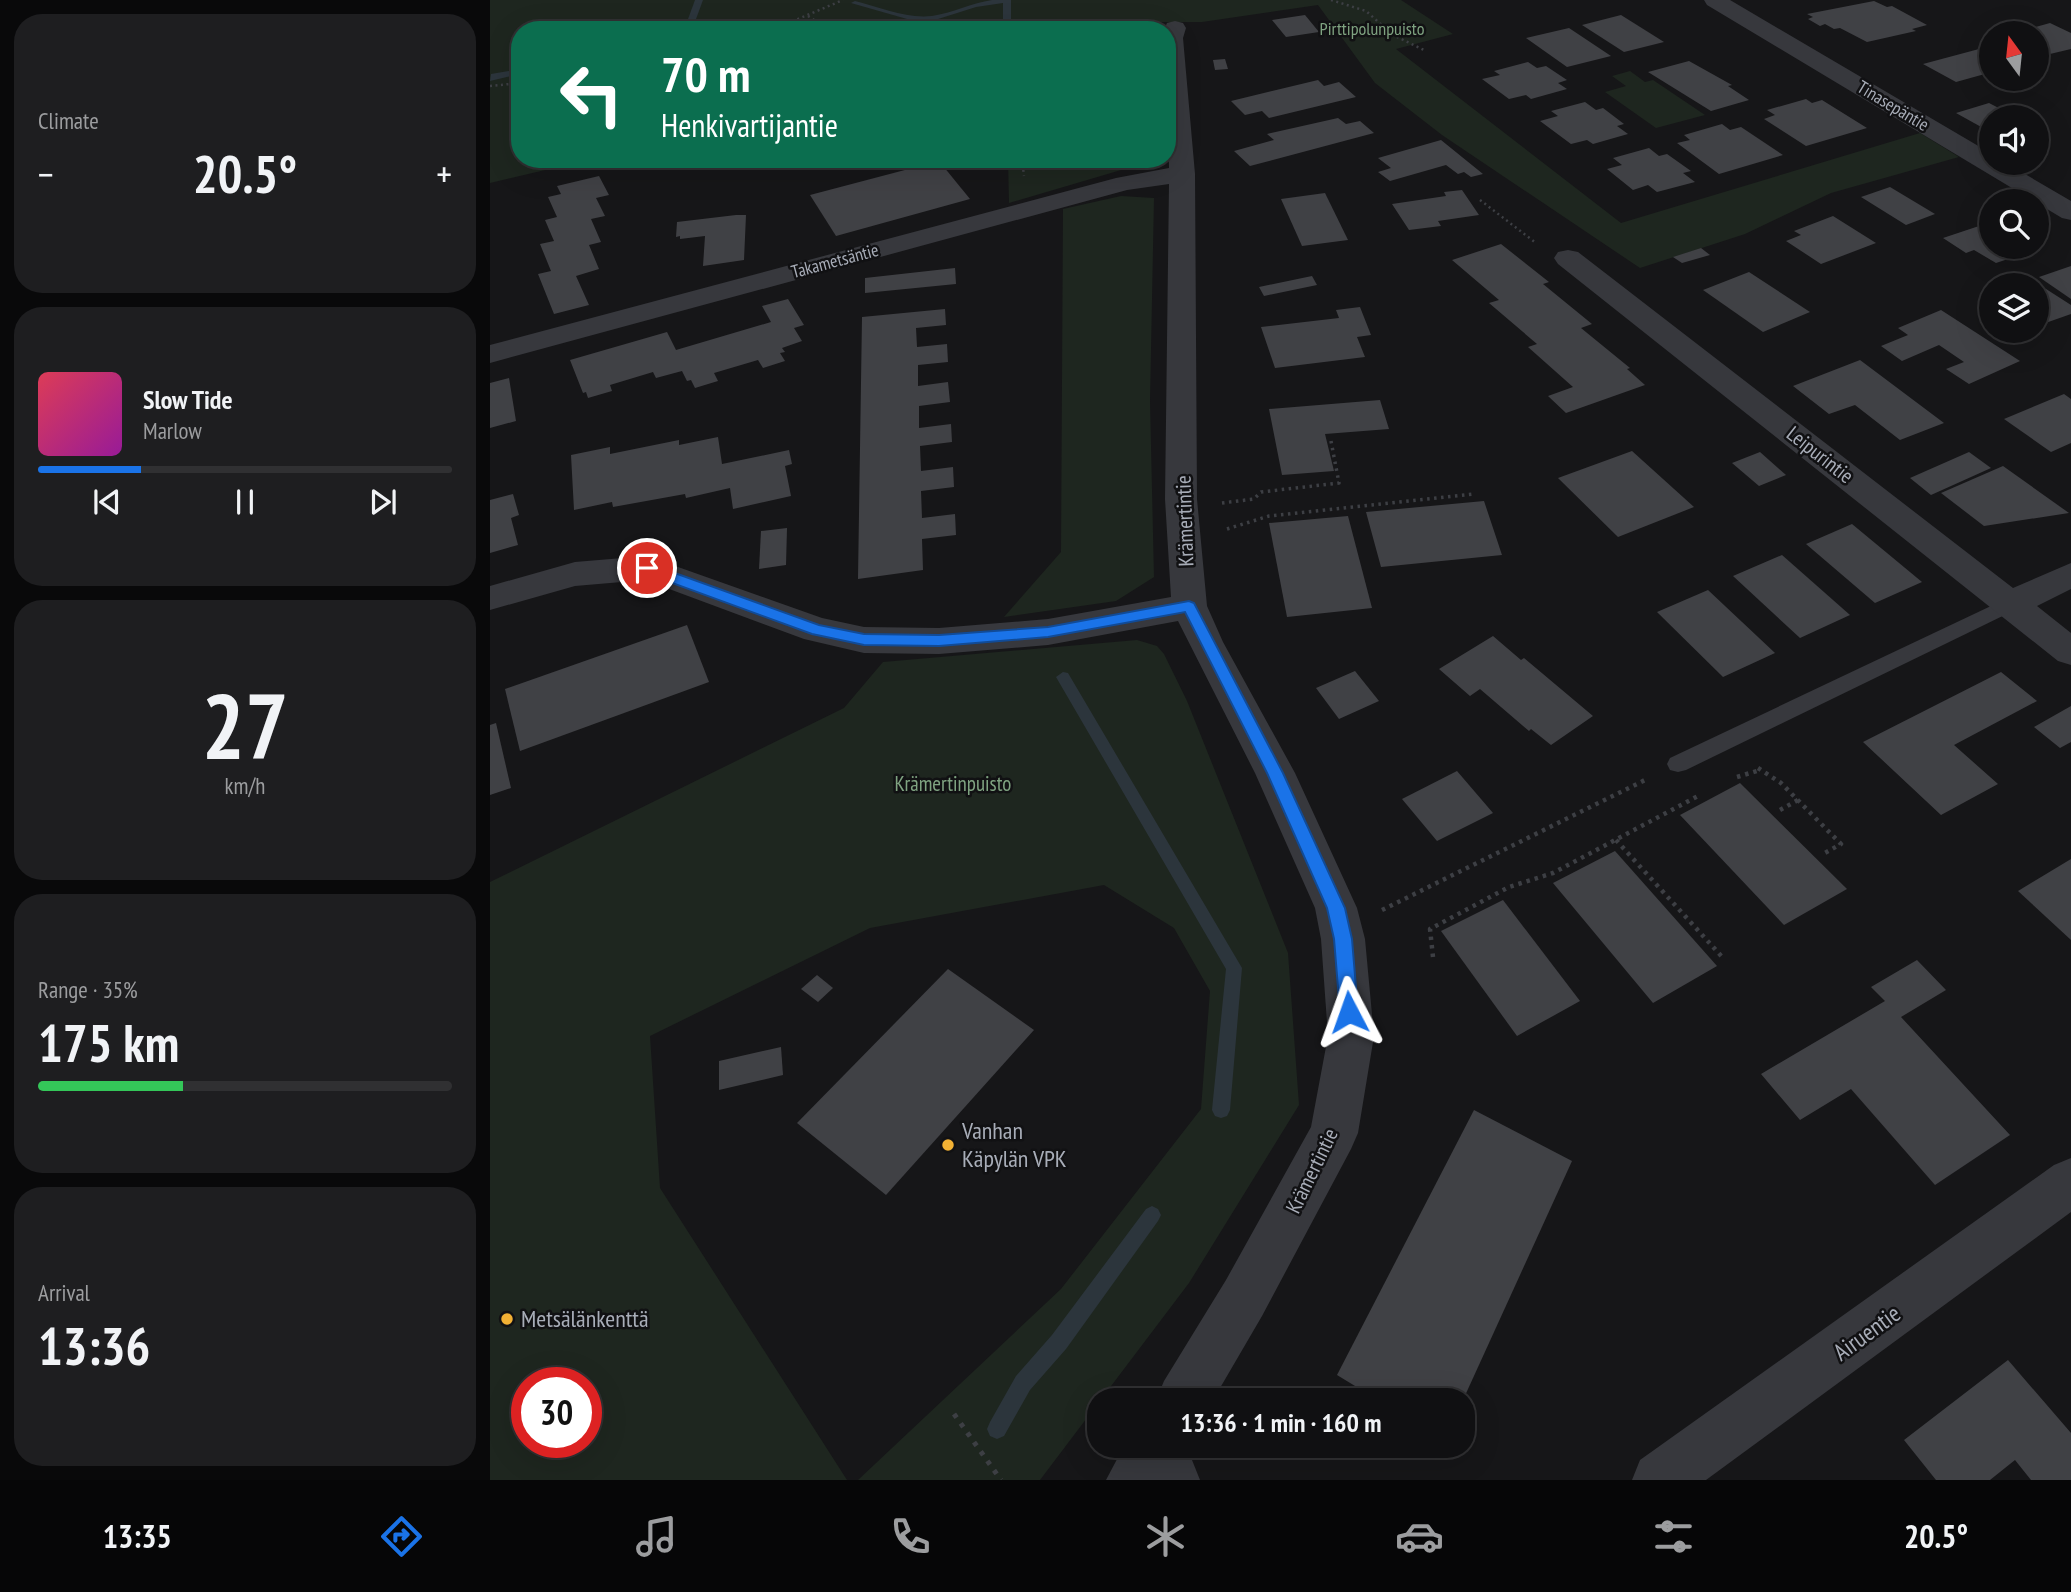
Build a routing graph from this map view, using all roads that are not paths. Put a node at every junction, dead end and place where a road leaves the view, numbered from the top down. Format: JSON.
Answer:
{"nodes":[{"id":1,"x":1715,"y":0,"type":"edge"},
{"id":2,"x":1176,"y":92,"type":"edge"},
{"id":3,"x":1182,"y":174,"type":"junction"},
{"id":4,"x":2023,"y":189,"type":"edge"},
{"id":5,"x":2049,"y":203,"type":"edge"},
{"id":6,"x":2071,"y":212,"type":"edge"},
{"id":7,"x":1568,"y":258,"type":"dead end"},
{"id":8,"x":490,"y":354,"type":"edge"},
{"id":9,"x":2071,"y":575,"type":"edge"},
{"id":10,"x":490,"y":598,"type":"edge"},
{"id":11,"x":2010,"y":604,"type":"junction"},
{"id":12,"x":1189,"y":606,"type":"junction"},
{"id":13,"x":2071,"y":652,"type":"edge"},
{"id":14,"x":1678,"y":764,"type":"road end"},
{"id":15,"x":2071,"y":1182,"type":"edge"},
{"id":16,"x":1190,"y":1388,"type":"edge"},
{"id":17,"x":1660,"y":1480,"type":"edge"}],
"edges":[{"from":1,"to":4,"type":"street","name":"Tinasepäntie"},
{"from":2,"to":3,"type":"street","name":"Krämertintie"},
{"from":3,"to":8,"type":"street","name":"Takametsäntie"},
{"from":3,"to":12,"type":"street","name":"Krämertintie"},
{"from":5,"to":6,"type":"street","name":"Tinasepäntie"},
{"from":7,"to":11,"type":"street","name":"Leipurintie"},
{"from":9,"to":11,"type":"street"},
{"from":10,"to":12,"type":"street"},
{"from":11,"to":13,"type":"street","name":"Leipurintie"},
{"from":11,"to":14,"type":"lane"},
{"from":12,"to":16,"type":"street","name":"Krämertintie"},
{"from":15,"to":17,"type":"street","name":"Airuentie"}]}
